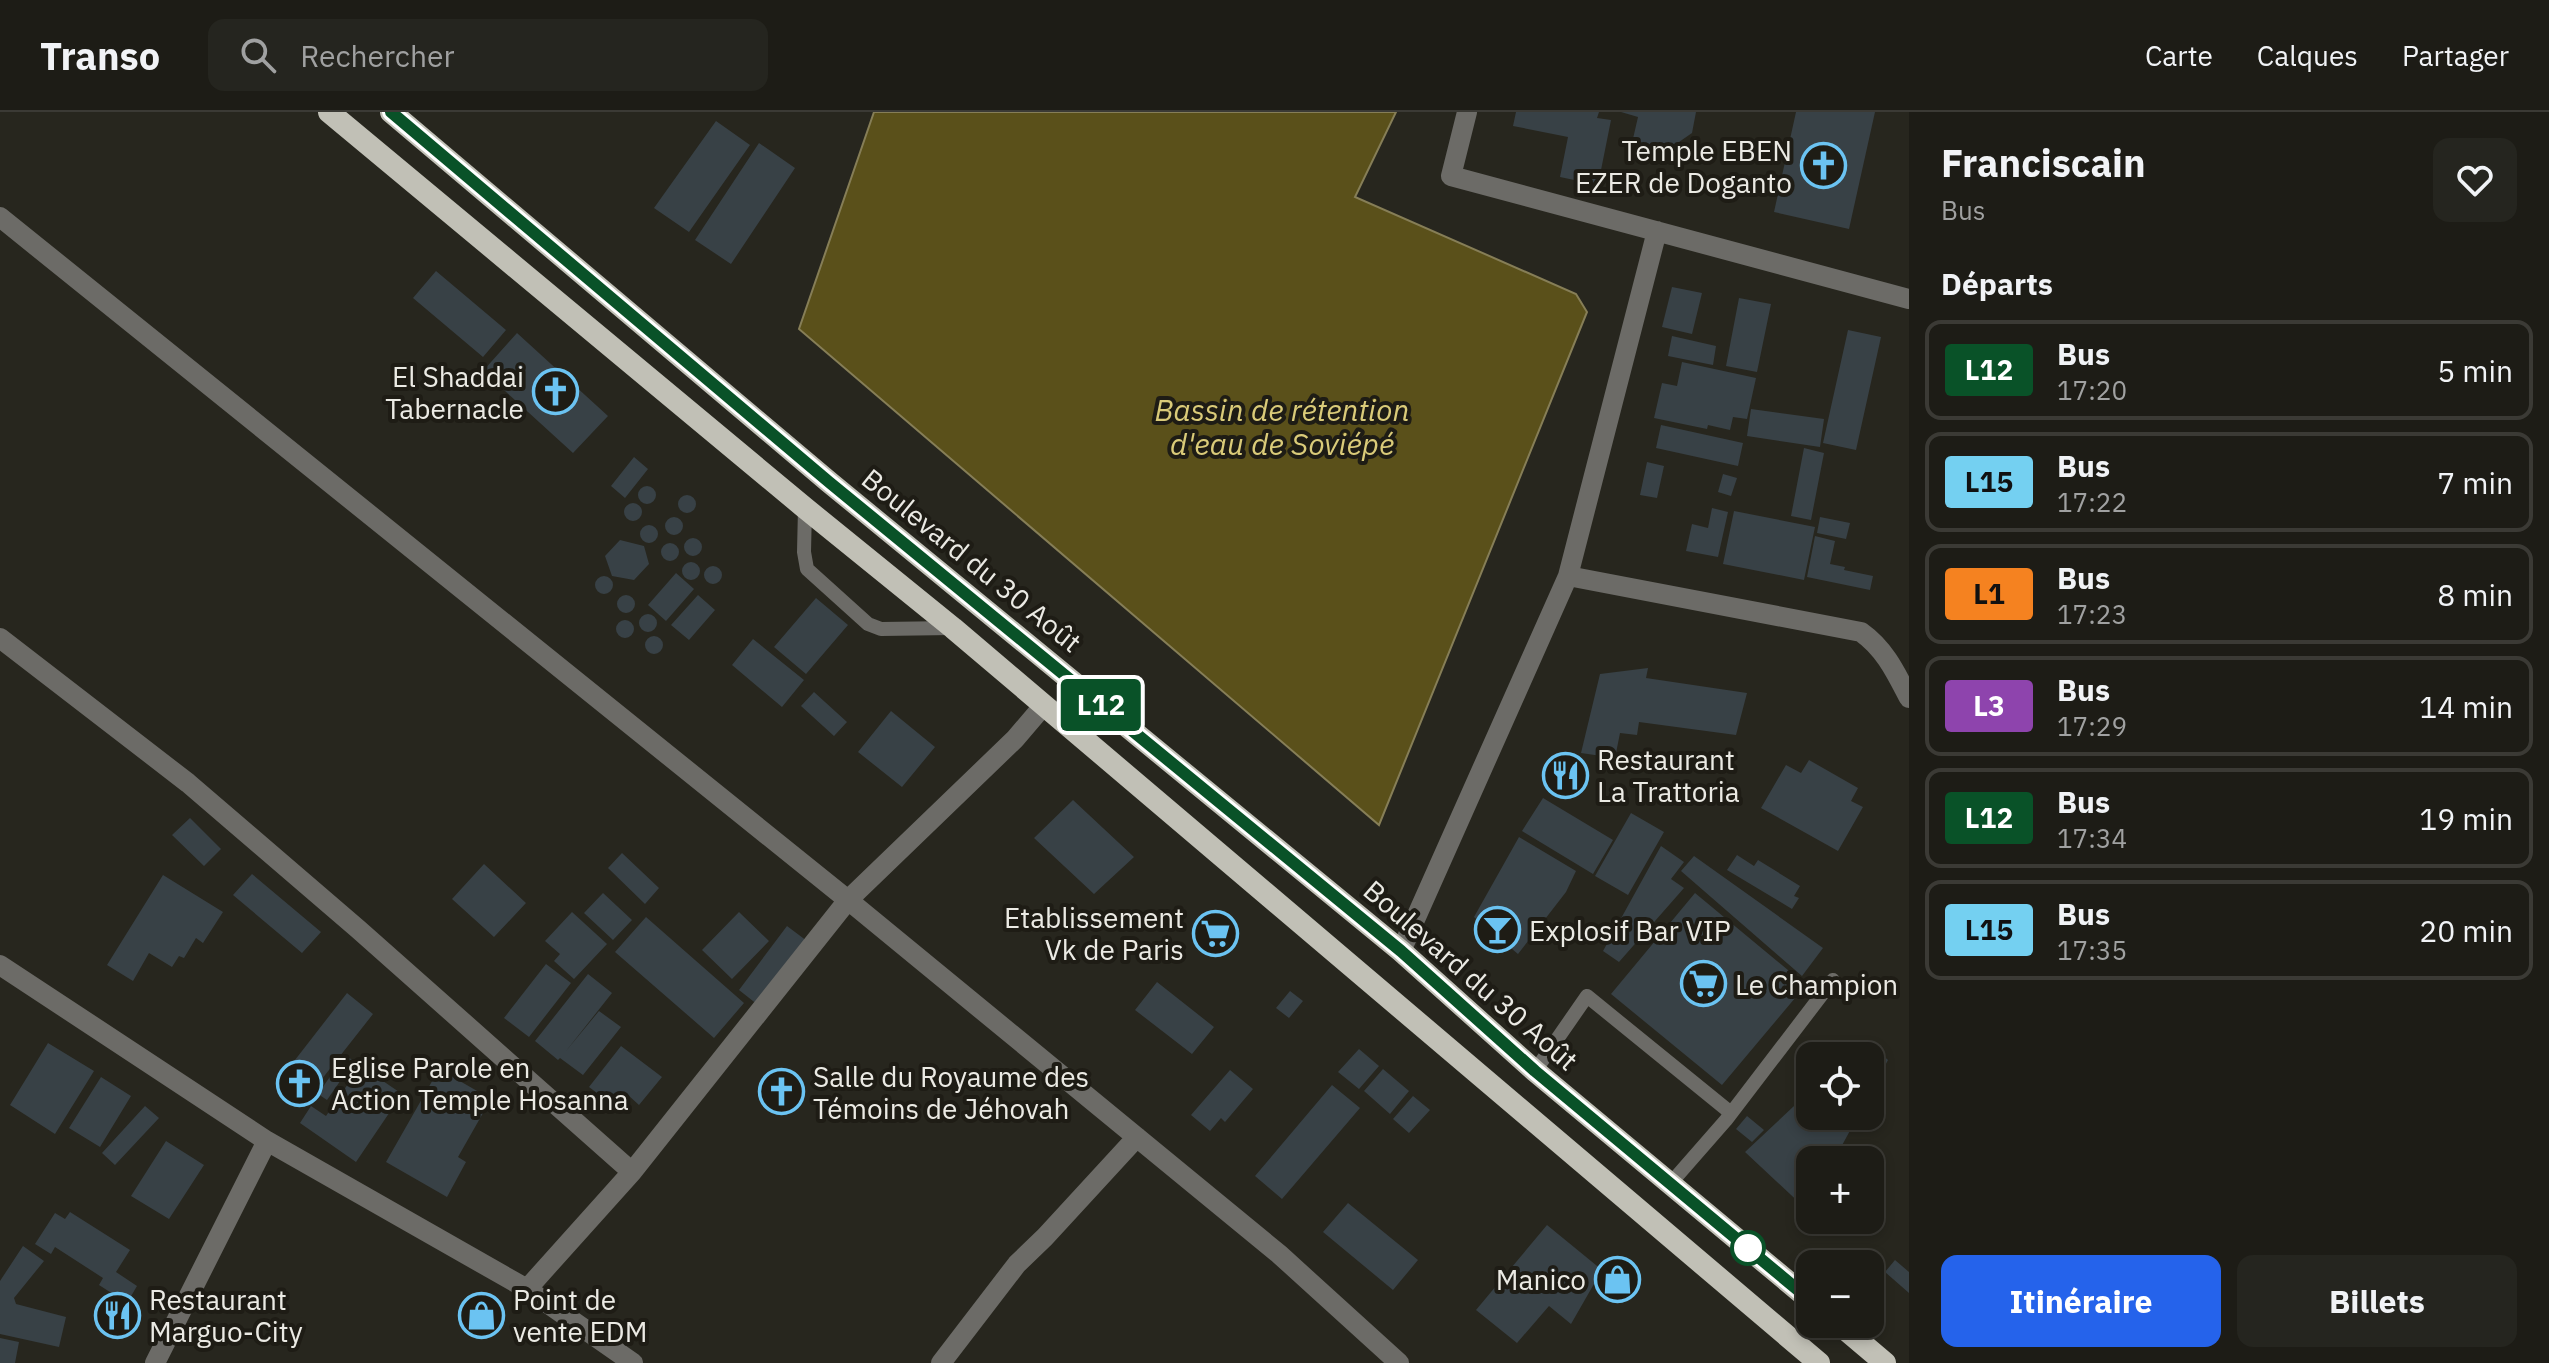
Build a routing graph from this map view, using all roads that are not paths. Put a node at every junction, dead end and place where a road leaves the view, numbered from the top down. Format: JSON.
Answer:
{"nodes":[{"id":1,"x":329,"y":112,"type":"edge"},
{"id":2,"x":391,"y":112,"type":"edge"},
{"id":3,"x":1467,"y":112,"type":"edge"},
{"id":4,"x":0,"y":217,"type":"edge"},
{"id":5,"x":1657,"y":231,"type":"junction"},
{"id":6,"x":1909,"y":299,"type":"edge"},
{"id":7,"x":829,"y":482,"type":"junction"},
{"id":8,"x":805,"y":508,"type":"junction"},
{"id":9,"x":1568,"y":576,"type":"junction"},
{"id":10,"x":977,"y":603,"type":"junction"},
{"id":11,"x":953,"y":628,"type":"junction"},
{"id":12,"x":0,"y":638,"type":"edge"},
{"id":13,"x":1909,"y":698,"type":"edge"},
{"id":14,"x":1044,"y":705,"type":"junction"},
{"id":15,"x":848,"y":900,"type":"junction"},
{"id":16,"x":1401,"y":951,"type":"junction"},
{"id":17,"x":0,"y":965,"type":"edge"},
{"id":18,"x":1833,"y":980,"type":"dead end"},
{"id":19,"x":1535,"y":1071,"type":"junction"},
{"id":20,"x":1731,"y":1113,"type":"junction"},
{"id":21,"x":1137,"y":1137,"type":"junction"},
{"id":22,"x":267,"y":1141,"type":"junction"},
{"id":23,"x":632,"y":1172,"type":"junction"},
{"id":24,"x":1670,"y":1184,"type":"junction"},
{"id":25,"x":1796,"y":1288,"type":"edge"},
{"id":26,"x":527,"y":1289,"type":"junction"},
{"id":27,"x":1856,"y":1338,"type":"edge"},
{"id":28,"x":155,"y":1363,"type":"edge"},
{"id":29,"x":633,"y":1363,"type":"edge"},
{"id":30,"x":941,"y":1363,"type":"edge"},
{"id":31,"x":1399,"y":1363,"type":"edge"},
{"id":32,"x":1819,"y":1363,"type":"edge"},
{"id":33,"x":1885,"y":1363,"type":"edge"}],
"edges":[{"from":1,"to":8,"type":"highway"},
{"from":2,"to":7,"type":"highway","name":"Boulevard du 30 Août"},
{"from":3,"to":5,"type":"street"},
{"from":4,"to":15,"type":"street"},
{"from":5,"to":6,"type":"street"},
{"from":5,"to":9,"type":"street"},
{"from":7,"to":8,"type":"highway"},
{"from":7,"to":10,"type":"highway","name":"Boulevard du 30 Août"},
{"from":8,"to":11,"type":"highway"},
{"from":8,"to":11,"type":"lane"},
{"from":9,"to":13,"type":"street"},
{"from":9,"to":16,"type":"street"},
{"from":10,"to":11,"type":"highway"},
{"from":10,"to":16,"type":"highway","name":"Boulevard du 30 Août"},
{"from":11,"to":14,"type":"highway"},
{"from":12,"to":23,"type":"street"},
{"from":14,"to":15,"type":"street"},
{"from":14,"to":32,"type":"highway"},
{"from":15,"to":21,"type":"street"},
{"from":15,"to":23,"type":"street"},
{"from":16,"to":19,"type":"highway","name":"Boulevard du 30 Août"},
{"from":17,"to":22,"type":"street"},
{"from":18,"to":20,"type":"lane"},
{"from":19,"to":20,"type":"lane"},
{"from":19,"to":24,"type":"highway","name":"Boulevard du 30 Août"},
{"from":20,"to":24,"type":"lane"},
{"from":21,"to":30,"type":"street"},
{"from":21,"to":31,"type":"street"},
{"from":22,"to":26,"type":"street"},
{"from":22,"to":28,"type":"street"},
{"from":23,"to":26,"type":"street"},
{"from":24,"to":25,"type":"highway","name":"Boulevard du 30 Août"},
{"from":26,"to":29,"type":"street"},
{"from":27,"to":33,"type":"highway"}]}
